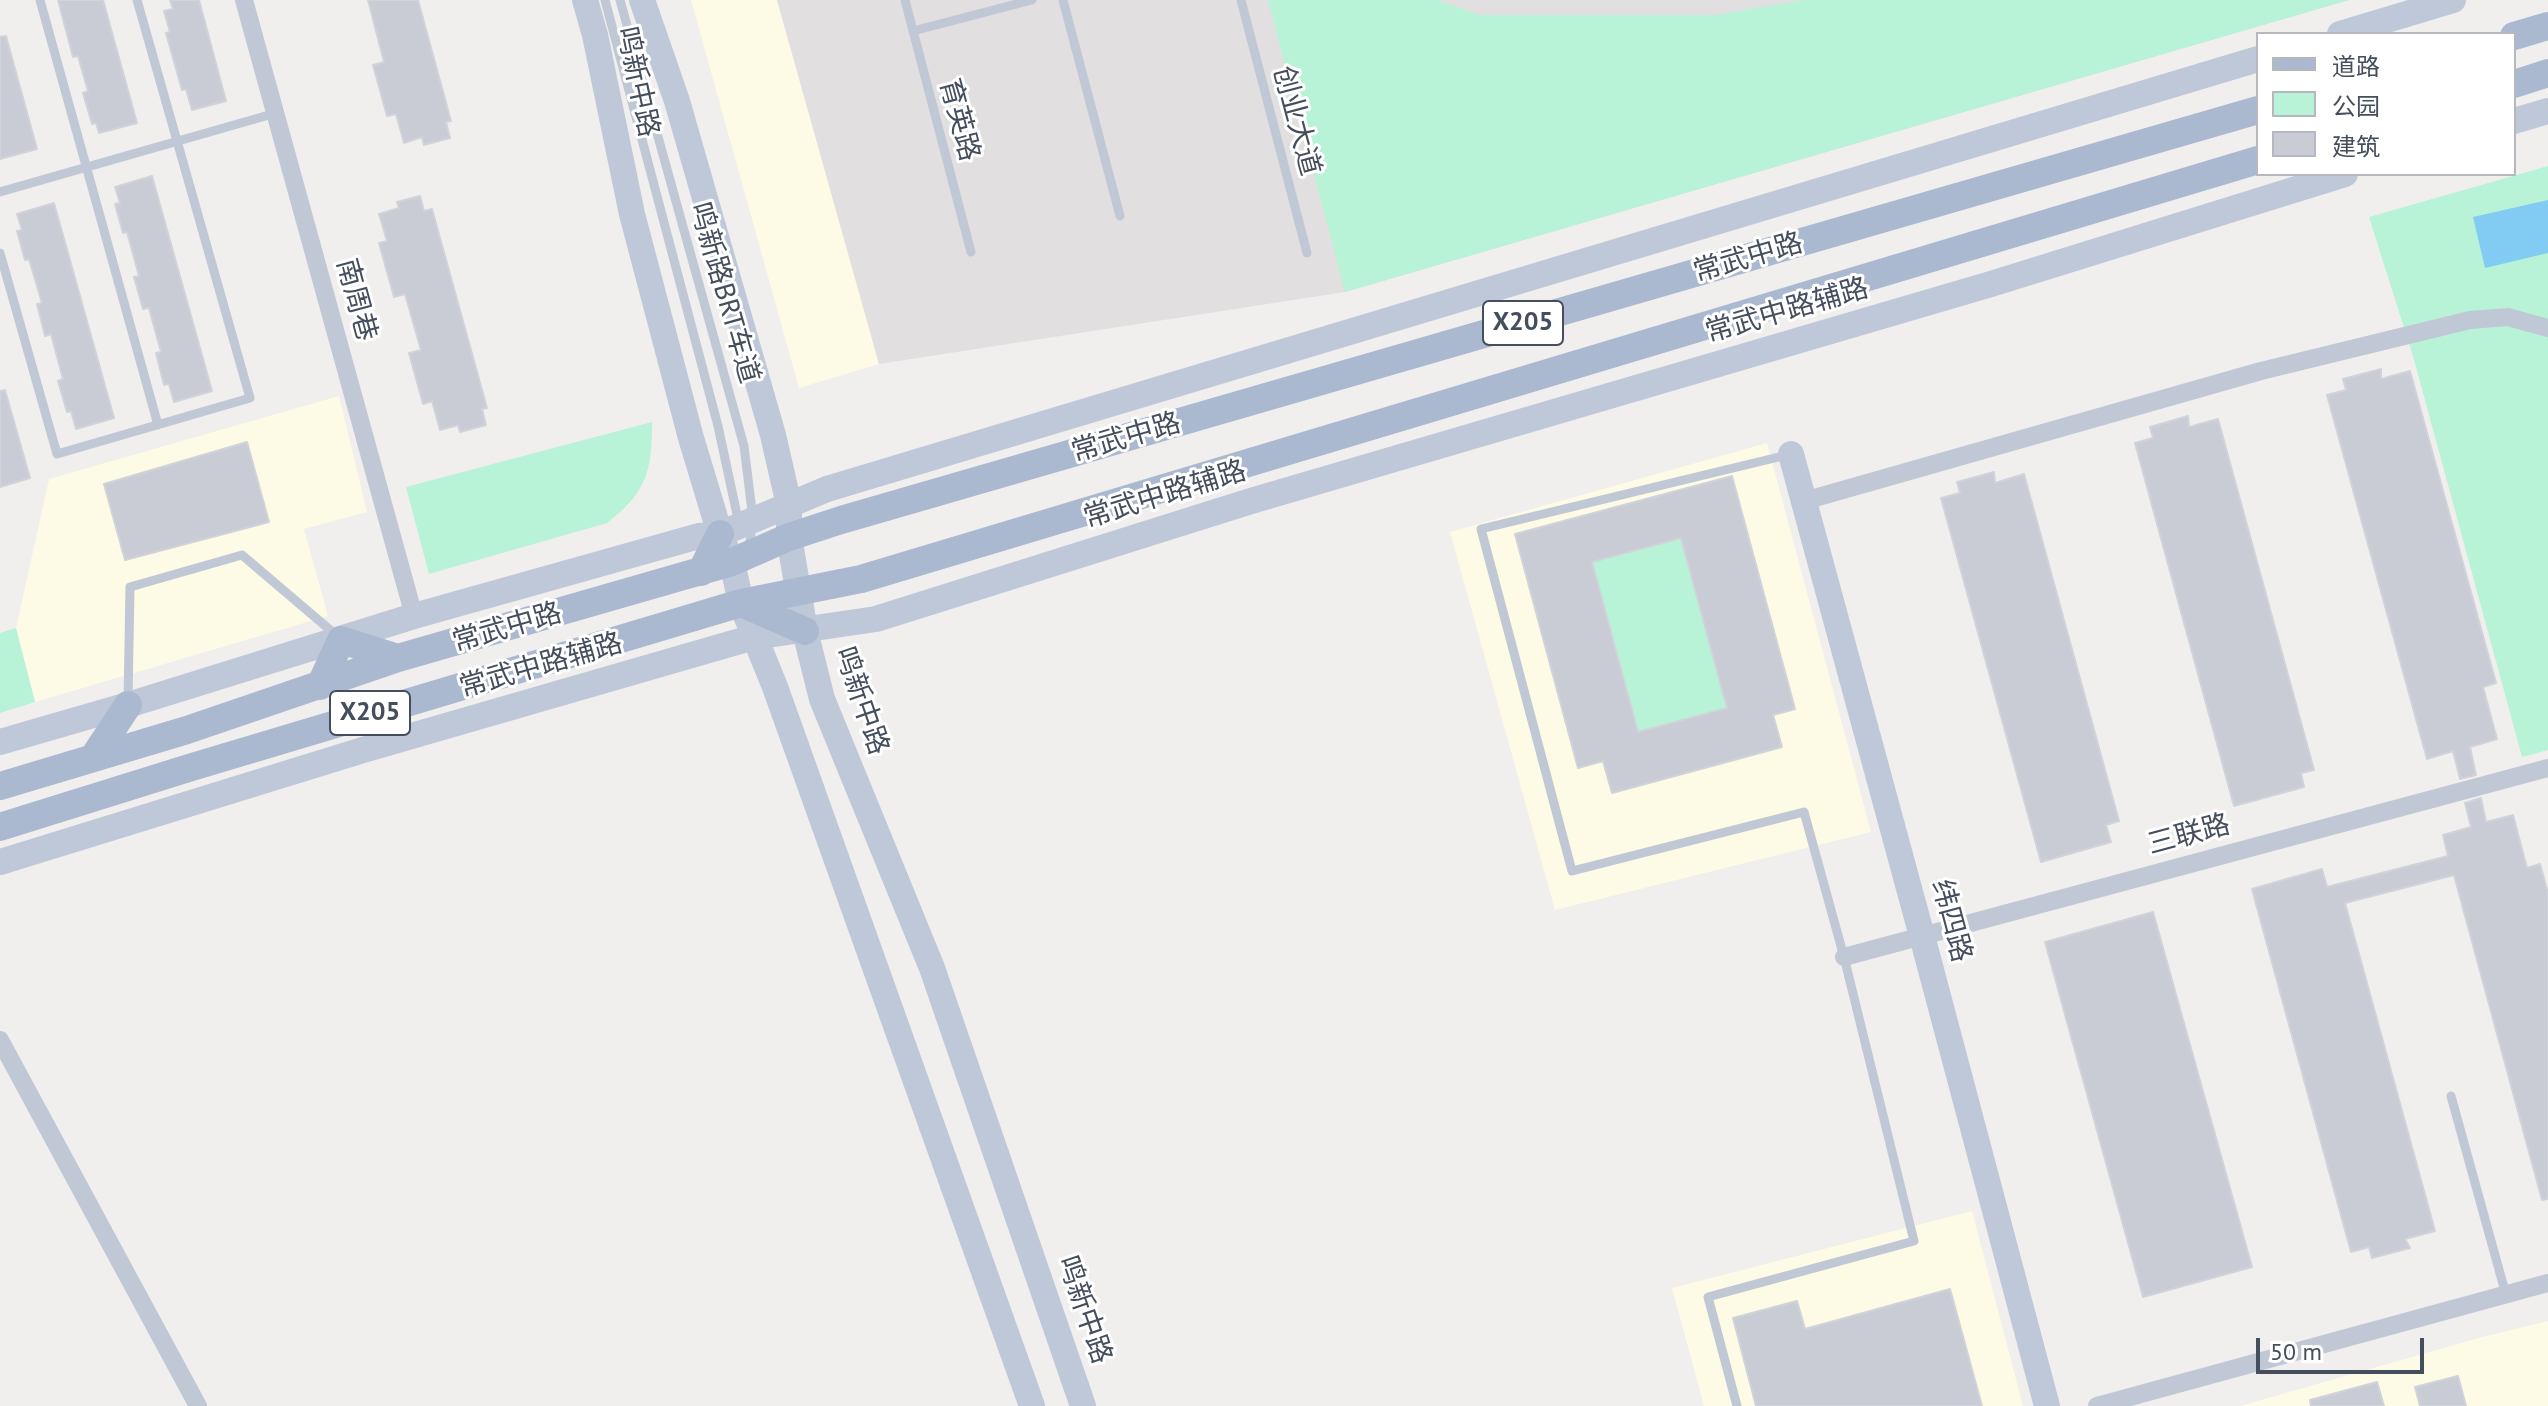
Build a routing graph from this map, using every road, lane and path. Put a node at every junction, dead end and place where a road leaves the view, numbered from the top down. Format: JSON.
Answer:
{"nodes":[{"id":1,"x":40,"y":0,"type":"edge"},
{"id":2,"x":137,"y":0,"type":"edge"},
{"id":3,"x":244,"y":0,"type":"edge"},
{"id":4,"x":585,"y":0,"type":"edge"},
{"id":5,"x":605,"y":0,"type":"edge"},
{"id":6,"x":620,"y":0,"type":"edge"},
{"id":7,"x":642,"y":0,"type":"edge"},
{"id":8,"x":905,"y":0,"type":"edge"},
{"id":9,"x":1032,"y":0,"type":"edge"},
{"id":10,"x":1063,"y":0,"type":"edge"},
{"id":11,"x":1241,"y":0,"type":"edge"},
{"id":12,"x":2453,"y":0,"type":"edge"},
{"id":13,"x":2548,"y":26,"type":"edge"},
{"id":14,"x":913,"y":31,"type":"junction"},
{"id":15,"x":2347,"y":32,"type":"edge"},
{"id":16,"x":2516,"y":35,"type":"edge"},
{"id":17,"x":2256,"y":60,"type":"edge"},
{"id":18,"x":2548,"y":73,"type":"edge"},
{"id":19,"x":2516,"y":83,"type":"edge"},
{"id":20,"x":2256,"y":111,"type":"edge"},
{"id":21,"x":2548,"y":111,"type":"edge"},
{"id":22,"x":276,"y":113,"type":"junction"},
{"id":23,"x":2516,"y":120,"type":"edge"},
{"id":24,"x":177,"y":141,"type":"junction"},
{"id":25,"x":2256,"y":161,"type":"edge"},
{"id":26,"x":87,"y":168,"type":"junction"},
{"id":27,"x":2339,"y":176,"type":"edge"},
{"id":28,"x":0,"y":192,"type":"edge"},
{"id":29,"x":1120,"y":216,"type":"dead end"},
{"id":30,"x":971,"y":252,"type":"dead end"},
{"id":31,"x":0,"y":253,"type":"edge"},
{"id":32,"x":1307,"y":253,"type":"dead end"},
{"id":33,"x":2548,"y":328,"type":"edge"},
{"id":34,"x":158,"y":425,"type":"junction"},
{"id":35,"x":1791,"y":454,"type":"joint"},
{"id":36,"x":1804,"y":501,"type":"junction"},
{"id":37,"x":789,"y":505,"type":"junction"},
{"id":38,"x":737,"y":526,"type":"junction"},
{"id":39,"x":789,"y":537,"type":"junction"},
{"id":40,"x":740,"y":559,"type":"junction"},
{"id":41,"x":701,"y":572,"type":"junction"},
{"id":42,"x":798,"y":592,"type":"junction"},
{"id":43,"x":741,"y":603,"type":"junction"},
{"id":44,"x":414,"y":616,"type":"junction"},
{"id":45,"x":805,"y":631,"type":"junction"},
{"id":46,"x":754,"y":637,"type":"junction"},
{"id":47,"x":341,"y":640,"type":"junction"},
{"id":48,"x":398,"y":658,"type":"junction"},
{"id":49,"x":320,"y":686,"type":"junction"},
{"id":50,"x":128,"y":705,"type":"junction"},
{"id":51,"x":0,"y":742,"type":"edge"},
{"id":52,"x":93,"y":758,"type":"junction"},
{"id":53,"x":2548,"y":768,"type":"edge"},
{"id":54,"x":0,"y":786,"type":"edge"},
{"id":55,"x":0,"y":827,"type":"edge"},
{"id":56,"x":0,"y":862,"type":"edge"},
{"id":57,"x":1922,"y":936,"type":"junction"},
{"id":58,"x":1844,"y":957,"type":"junction"},
{"id":59,"x":0,"y":1040,"type":"edge"},
{"id":60,"x":2451,"y":1096,"type":"dead end"},
{"id":61,"x":2548,"y":1283,"type":"edge"},
{"id":62,"x":2506,"y":1295,"type":"junction"},
{"id":63,"x":198,"y":1406,"type":"edge"},
{"id":64,"x":1032,"y":1406,"type":"edge"},
{"id":65,"x":1083,"y":1406,"type":"edge"},
{"id":66,"x":1737,"y":1406,"type":"edge"},
{"id":67,"x":2047,"y":1406,"type":"edge"},
{"id":68,"x":2097,"y":1406,"type":"edge"}],
"edges":[{"from":1,"to":26,"type":"lane"},
{"from":2,"to":24,"type":"lane"},
{"from":3,"to":22,"type":"street","name":"南周巷"},
{"from":4,"to":38,"type":"street","name":"鸣新中路"},
{"from":5,"to":38,"type":"lane","name":"鸣新路BRT车道"},
{"from":6,"to":38,"type":"lane","name":"鸣新路BRT车道"},
{"from":7,"to":37,"type":"street","name":"鸣新中路"},
{"from":8,"to":14,"type":"lane","name":"育英路"},
{"from":9,"to":14,"type":"lane"},
{"from":10,"to":29,"type":"lane"},
{"from":11,"to":32,"type":"lane","name":"创业大道"},
{"from":12,"to":15,"type":"street"},
{"from":13,"to":16,"type":"main road"},
{"from":14,"to":30,"type":"lane","name":"育英路"},
{"from":17,"to":37,"type":"street"},
{"from":18,"to":19,"type":"main road"},
{"from":20,"to":39,"type":"main road","name":"常武中路","number":"X205"},
{"from":21,"to":23,"type":"street"},
{"from":22,"to":24,"type":"lane"},
{"from":22,"to":44,"type":"street","name":"南周巷"},
{"from":24,"to":26,"type":"lane"},
{"from":24,"to":34,"type":"lane"},
{"from":25,"to":42,"type":"main road","name":"常武中路","number":"X205"},
{"from":26,"to":28,"type":"lane"},
{"from":26,"to":34,"type":"lane"},
{"from":27,"to":45,"type":"street","name":"常武中路辅路"},
{"from":31,"to":34,"type":"lane"},
{"from":33,"to":36,"type":"street"},
{"from":35,"to":36,"type":"street","name":"纬四路"},
{"from":35,"to":58,"type":"lane"},
{"from":36,"to":57,"type":"street","name":"纬四路"},
{"from":37,"to":38,"type":"street"},
{"from":37,"to":39,"type":"street","name":"鸣新中路"},
{"from":38,"to":40,"type":"street","name":"鸣新中路"},
{"from":38,"to":40,"type":"lane","name":"鸣新路BRT车道"},
{"from":38,"to":41,"type":"main road"},
{"from":38,"to":44,"type":"street"},
{"from":39,"to":40,"type":"main road","name":"常武中路","number":"X205"},
{"from":39,"to":42,"type":"street","name":"鸣新中路"},
{"from":40,"to":41,"type":"main road","name":"常武中路","number":"X205"},
{"from":40,"to":43,"type":"street","name":"鸣新中路"},
{"from":41,"to":48,"type":"main road","name":"常武中路","number":"X205"},
{"from":42,"to":43,"type":"main road","name":"常武中路","number":"X205"},
{"from":42,"to":45,"type":"street","name":"鸣新中路"},
{"from":43,"to":45,"type":"main road"},
{"from":43,"to":46,"type":"street","name":"鸣新中路"},
{"from":43,"to":55,"type":"main road","name":"常武中路","number":"X205"},
{"from":44,"to":47,"type":"street"},
{"from":45,"to":46,"type":"street","name":"常武中路辅路"},
{"from":45,"to":65,"type":"street","name":"鸣新中路"},
{"from":46,"to":56,"type":"street","name":"常武中路辅路"},
{"from":46,"to":64,"type":"street","name":"鸣新中路"},
{"from":47,"to":48,"type":"main road"},
{"from":47,"to":49,"type":"main road"},
{"from":47,"to":50,"type":"street"},
{"from":47,"to":50,"type":"lane"},
{"from":48,"to":49,"type":"main road","name":"常武中路","number":"X205"},
{"from":49,"to":52,"type":"main road","name":"常武中路","number":"X205"},
{"from":50,"to":51,"type":"street"},
{"from":50,"to":52,"type":"main road"},
{"from":52,"to":54,"type":"main road","name":"常武中路","number":"X205"},
{"from":53,"to":57,"type":"street","name":"三联路"},
{"from":57,"to":58,"type":"street","name":"三联路"},
{"from":57,"to":67,"type":"street","name":"纬四路"},
{"from":58,"to":66,"type":"lane"},
{"from":59,"to":63,"type":"street"},
{"from":60,"to":62,"type":"lane"},
{"from":61,"to":62,"type":"street"},
{"from":62,"to":68,"type":"street"}]}
